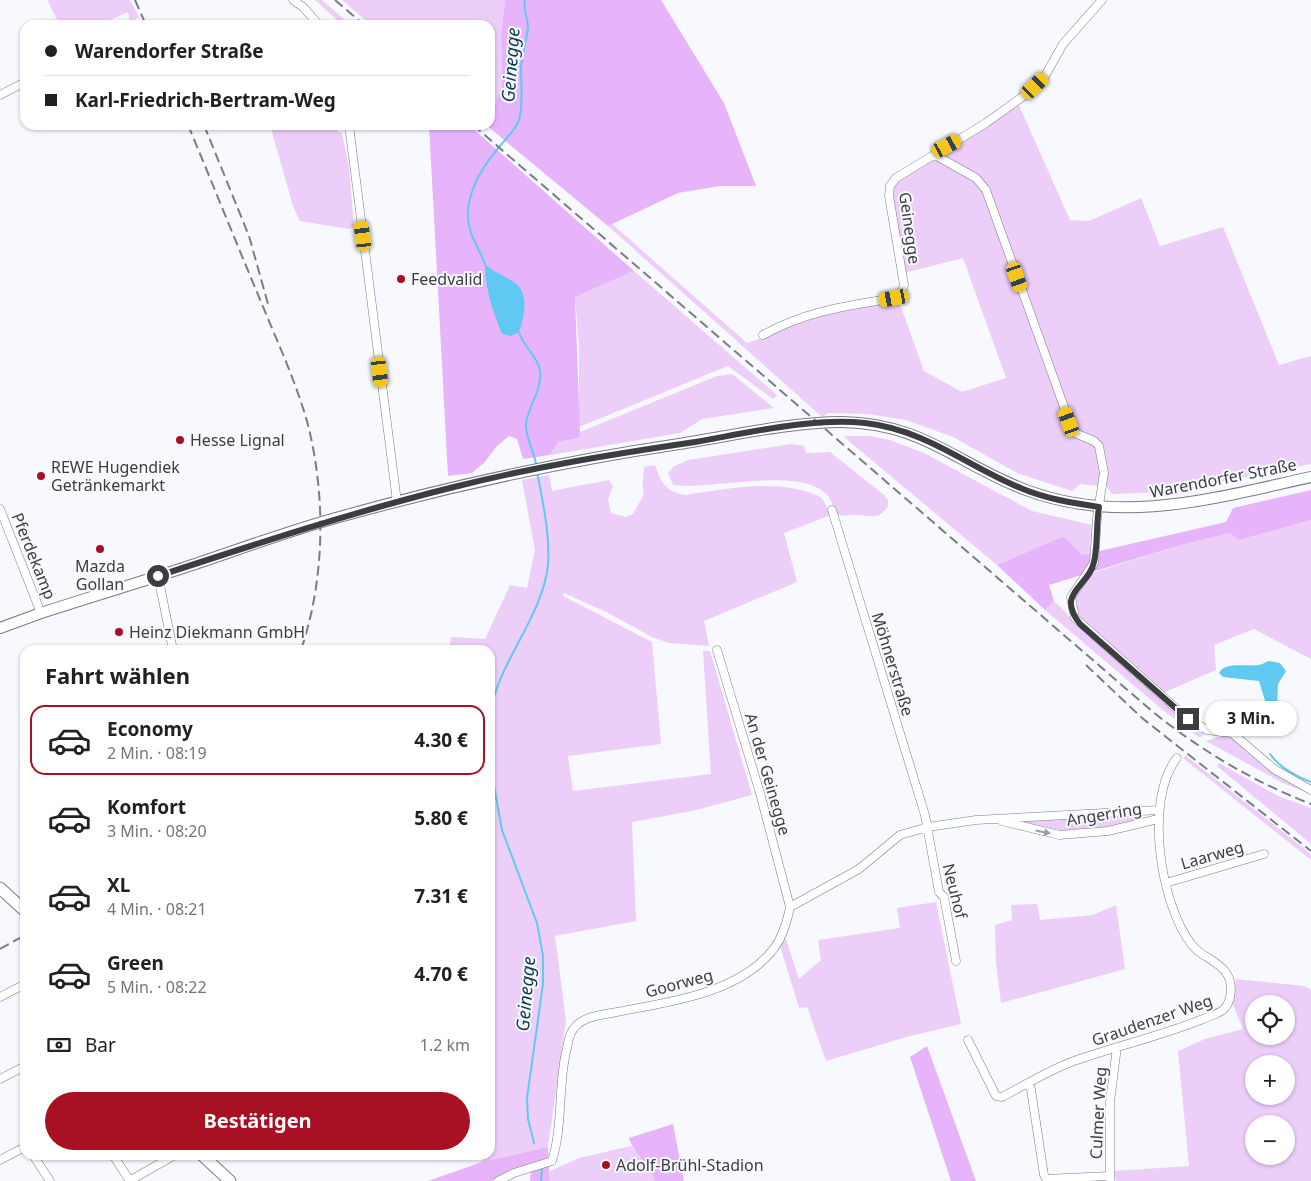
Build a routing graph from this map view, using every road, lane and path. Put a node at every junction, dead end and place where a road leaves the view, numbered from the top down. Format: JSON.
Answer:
{"nodes":[{"id":1,"x":293,"y":0,"type":"edge"},
{"id":2,"x":1102,"y":0,"type":"edge"},
{"id":3,"x":315,"y":20,"type":"edge"},
{"id":4,"x":20,"y":85,"type":"edge"},
{"id":5,"x":0,"y":95,"type":"edge"},
{"id":6,"x":350,"y":130,"type":"edge"},
{"id":7,"x":947,"y":146,"type":"junction"},
{"id":8,"x":935,"y":155,"type":"junction"},
{"id":9,"x":949,"y":162,"type":"junction"},
{"id":10,"x":763,"y":335,"type":"dead end"},
{"id":11,"x":1311,"y":477,"type":"edge"},
{"id":12,"x":397,"y":502,"type":"junction"},
{"id":13,"x":1099,"y":507,"type":"junction"},
{"id":14,"x":0,"y":509,"type":"edge"},
{"id":15,"x":832,"y":510,"type":"dead end"},
{"id":16,"x":158,"y":576,"type":"junction"},
{"id":17,"x":42,"y":612,"type":"junction"},
{"id":18,"x":0,"y":628,"type":"edge"},
{"id":19,"x":172,"y":645,"type":"edge"},
{"id":20,"x":717,"y":650,"type":"dead end"},
{"id":21,"x":1177,"y":758,"type":"dead end"},
{"id":22,"x":1311,"y":790,"type":"edge"},
{"id":23,"x":1159,"y":810,"type":"junction"},
{"id":24,"x":996,"y":819,"type":"junction"},
{"id":25,"x":1158,"y":819,"type":"junction"},
{"id":26,"x":928,"y":827,"type":"junction"},
{"id":27,"x":1264,"y":854,"type":"dead end"},
{"id":28,"x":1166,"y":883,"type":"junction"},
{"id":29,"x":0,"y":888,"type":"edge"},
{"id":30,"x":20,"y":906,"type":"edge"},
{"id":31,"x":790,"y":907,"type":"junction"},
{"id":32,"x":956,"y":961,"type":"dead end"},
{"id":33,"x":20,"y":987,"type":"edge"},
{"id":34,"x":0,"y":997,"type":"edge"},
{"id":35,"x":968,"y":1040,"type":"dead end"},
{"id":36,"x":1117,"y":1048,"type":"junction"},
{"id":37,"x":20,"y":1069,"type":"edge"},
{"id":38,"x":0,"y":1079,"type":"edge"},
{"id":39,"x":1030,"y":1083,"type":"junction"},
{"id":40,"x":20,"y":1150,"type":"edge"},
{"id":41,"x":0,"y":1160,"type":"edge"},
{"id":42,"x":36,"y":1160,"type":"edge"},
{"id":43,"x":117,"y":1160,"type":"edge"},
{"id":44,"x":166,"y":1160,"type":"edge"},
{"id":45,"x":207,"y":1160,"type":"edge"},
{"id":46,"x":1110,"y":1178,"type":"edge"},
{"id":47,"x":1046,"y":1180,"type":"edge"},
{"id":48,"x":50,"y":1181,"type":"edge"},
{"id":49,"x":129,"y":1181,"type":"edge"},
{"id":50,"x":230,"y":1181,"type":"edge"},
{"id":51,"x":498,"y":1181,"type":"edge"}],
"edges":[{"from":1,"to":3,"type":"street"},
{"from":2,"to":7,"type":"street","name":"Geinegge"},
{"from":4,"to":5,"type":"street"},
{"from":6,"to":12,"type":"street"},
{"from":7,"to":8,"type":"street","name":"Geinegge"},
{"from":7,"to":9,"type":"street"},
{"from":8,"to":9,"type":"street"},
{"from":8,"to":10,"type":"street","name":"Geinegge"},
{"from":9,"to":13,"type":"street"},
{"from":11,"to":13,"type":"street","name":"Warendorfer Straße"},
{"from":12,"to":13,"type":"street","name":"Warendorfer Straße"},
{"from":12,"to":16,"type":"street","name":"Warendorfer Straße"},
{"from":13,"to":22,"type":"street"},
{"from":14,"to":17,"type":"street","name":"Pferdekamp"},
{"from":15,"to":26,"type":"street","name":"Möhnerstraße"},
{"from":16,"to":17,"type":"street","name":"Warendorfer Straße"},
{"from":16,"to":19,"type":"street"},
{"from":17,"to":18,"type":"street","name":"Warendorfer Straße"},
{"from":20,"to":31,"type":"street","name":"An der Geinegge"},
{"from":21,"to":23,"type":"street","name":"Graudenzer Weg"},
{"from":23,"to":24,"type":"street","name":"Angerring"},
{"from":23,"to":25,"type":"street","name":"Graudenzer Weg"},
{"from":24,"to":25,"type":"street","name":"Angerring","one_way":true},
{"from":24,"to":26,"type":"street","name":"Angerring"},
{"from":25,"to":28,"type":"street","name":"Graudenzer Weg"},
{"from":26,"to":31,"type":"street"},
{"from":26,"to":32,"type":"street","name":"Neuhof"},
{"from":27,"to":28,"type":"street","name":"Laarweg"},
{"from":28,"to":36,"type":"street","name":"Graudenzer Weg"},
{"from":29,"to":30,"type":"main road"},
{"from":31,"to":51,"type":"street","name":"Goorweg"},
{"from":33,"to":34,"type":"street"},
{"from":35,"to":39,"type":"street","name":"Graudenzer Weg"},
{"from":36,"to":39,"type":"street","name":"Graudenzer Weg"},
{"from":36,"to":46,"type":"street","name":"Culmer Weg"},
{"from":37,"to":38,"type":"street"},
{"from":39,"to":47,"type":"street"},
{"from":40,"to":41,"type":"street"},
{"from":42,"to":48,"type":"street"},
{"from":43,"to":49,"type":"street"},
{"from":44,"to":49,"type":"street"},
{"from":45,"to":50,"type":"main road"},
{"from":46,"to":47,"type":"street"}]}
